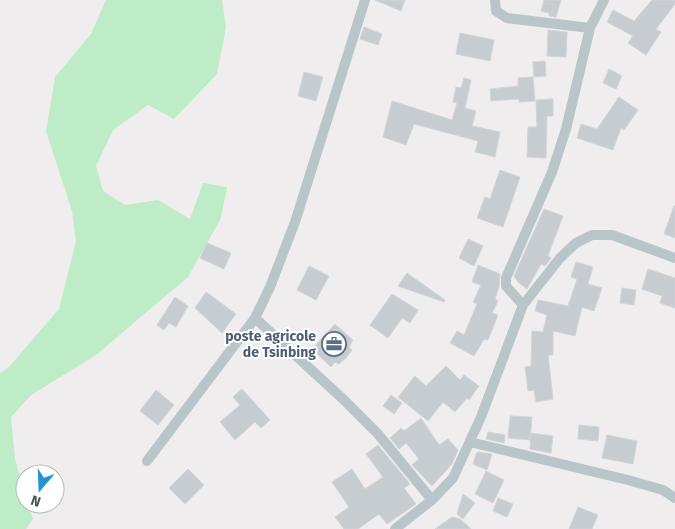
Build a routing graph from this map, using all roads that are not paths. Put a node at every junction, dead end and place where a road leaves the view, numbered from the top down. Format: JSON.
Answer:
{"nodes":[{"id":1,"x":365,"y":0,"type":"edge"},
{"id":2,"x":495,"y":0,"type":"edge"},
{"id":3,"x":604,"y":0,"type":"edge"},
{"id":4,"x":590,"y":28,"type":"junction"},
{"id":5,"x":675,"y":258,"type":"edge"},
{"id":6,"x":523,"y":305,"type":"junction"},
{"id":7,"x":255,"y":318,"type":"junction"},
{"id":8,"x":470,"y":442,"type":"junction"},
{"id":9,"x":147,"y":461,"type":"dead end"},
{"id":10,"x":675,"y":498,"type":"edge"},
{"id":11,"x":432,"y":500,"type":"junction"},
{"id":12,"x":395,"y":529,"type":"edge"}],
"edges":[{"from":1,"to":7,"type":"street"},
{"from":2,"to":4,"type":"street"},
{"from":3,"to":4,"type":"street"},
{"from":4,"to":6,"type":"street"},
{"from":5,"to":6,"type":"street"},
{"from":6,"to":8,"type":"street"},
{"from":7,"to":9,"type":"street"},
{"from":7,"to":11,"type":"street"},
{"from":8,"to":10,"type":"street"},
{"from":8,"to":11,"type":"street"},
{"from":11,"to":12,"type":"street"}]}
